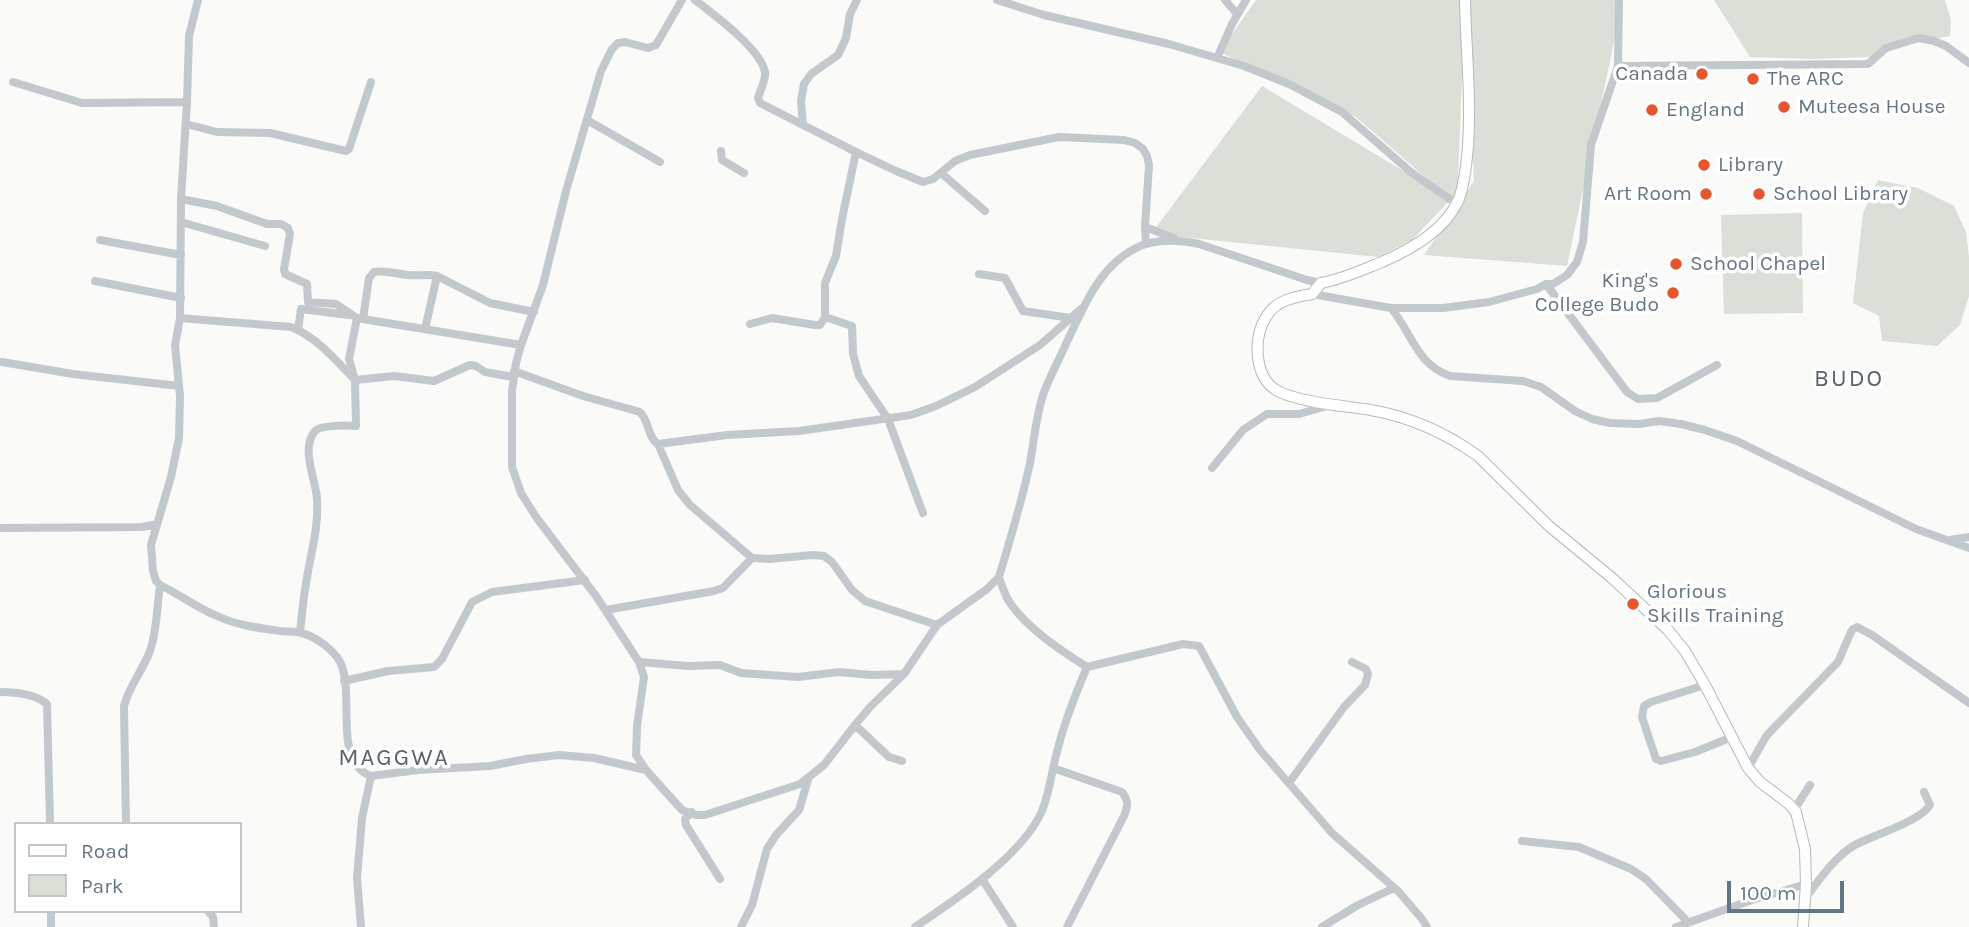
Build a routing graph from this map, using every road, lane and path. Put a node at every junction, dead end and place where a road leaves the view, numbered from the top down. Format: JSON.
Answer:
{"nodes":[{"id":1,"x":198,"y":0,"type":"edge"},
{"id":2,"x":682,"y":0,"type":"edge"},
{"id":3,"x":695,"y":0,"type":"edge"},
{"id":4,"x":857,"y":0,"type":"edge"},
{"id":5,"x":998,"y":0,"type":"edge"},
{"id":6,"x":1224,"y":0,"type":"edge"},
{"id":7,"x":1246,"y":0,"type":"edge"},
{"id":8,"x":1465,"y":0,"type":"edge"},
{"id":9,"x":1619,"y":0,"type":"edge"},
{"id":10,"x":1237,"y":15,"type":"junction"},
{"id":11,"x":1217,"y":58,"type":"junction"},
{"id":12,"x":1969,"y":64,"type":"edge"},
{"id":13,"x":1618,"y":66,"type":"junction"},
{"id":14,"x":13,"y":82,"type":"dead end"},
{"id":15,"x":371,"y":82,"type":"dead end"},
{"id":16,"x":187,"y":102,"type":"junction"},
{"id":17,"x":587,"y":120,"type":"junction"},
{"id":18,"x":186,"y":124,"type":"junction"},
{"id":19,"x":803,"y":125,"type":"junction"},
{"id":20,"x":721,"y":150,"type":"dead end"},
{"id":21,"x":856,"y":152,"type":"junction"},
{"id":22,"x":660,"y":162,"type":"dead end"},
{"id":23,"x":744,"y":173,"type":"dead end"},
{"id":24,"x":941,"y":173,"type":"junction"},
{"id":25,"x":181,"y":199,"type":"junction"},
{"id":26,"x":1457,"y":204,"type":"junction"},
{"id":27,"x":985,"y":211,"type":"dead end"},
{"id":28,"x":181,"y":222,"type":"junction"},
{"id":29,"x":1145,"y":227,"type":"junction"},
{"id":30,"x":100,"y":240,"type":"dead end"},
{"id":31,"x":1180,"y":240,"type":"junction"},
{"id":32,"x":1146,"y":244,"type":"junction"},
{"id":33,"x":265,"y":247,"type":"dead end"},
{"id":34,"x":181,"y":255,"type":"junction"},
{"id":35,"x":979,"y":274,"type":"dead end"},
{"id":36,"x":437,"y":276,"type":"junction"},
{"id":37,"x":95,"y":281,"type":"dead end"},
{"id":38,"x":1321,"y":282,"type":"junction"},
{"id":39,"x":1546,"y":284,"type":"junction"},
{"id":40,"x":1312,"y":294,"type":"junction"},
{"id":41,"x":181,"y":298,"type":"junction"},
{"id":42,"x":1084,"y":307,"type":"junction"},
{"id":43,"x":1391,"y":308,"type":"junction"},
{"id":44,"x":534,"y":312,"type":"junction"},
{"id":45,"x":358,"y":317,"type":"junction"},
{"id":46,"x":825,"y":317,"type":"junction"},
{"id":47,"x":180,"y":318,"type":"junction"},
{"id":48,"x":1071,"y":318,"type":"junction"},
{"id":49,"x":750,"y":324,"type":"dead end"},
{"id":50,"x":425,"y":329,"type":"junction"},
{"id":51,"x":298,"y":330,"type":"junction"},
{"id":52,"x":521,"y":345,"type":"junction"},
{"id":53,"x":2,"y":362,"type":"edge"},
{"id":54,"x":1717,"y":365,"type":"dead end"},
{"id":55,"x":514,"y":374,"type":"junction"},
{"id":56,"x":355,"y":380,"type":"junction"},
{"id":57,"x":179,"y":386,"type":"junction"},
{"id":58,"x":1333,"y":404,"type":"junction"},
{"id":59,"x":888,"y":419,"type":"junction"},
{"id":60,"x":658,"y":444,"type":"junction"},
{"id":61,"x":1212,"y":468,"type":"dead end"},
{"id":62,"x":923,"y":513,"type":"dead end"},
{"id":63,"x":157,"y":524,"type":"junction"},
{"id":64,"x":0,"y":528,"type":"edge"},
{"id":65,"x":1969,"y":537,"type":"edge"},
{"id":66,"x":1948,"y":541,"type":"junction"},
{"id":67,"x":1969,"y":548,"type":"edge"},
{"id":68,"x":752,"y":558,"type":"junction"},
{"id":69,"x":999,"y":577,"type":"junction"},
{"id":70,"x":585,"y":580,"type":"junction"},
{"id":71,"x":160,"y":585,"type":"junction"},
{"id":72,"x":606,"y":610,"type":"junction"},
{"id":73,"x":937,"y":625,"type":"junction"},
{"id":74,"x":300,"y":632,"type":"junction"},
{"id":75,"x":639,"y":662,"type":"junction"},
{"id":76,"x":1352,"y":662,"type":"dead end"},
{"id":77,"x":1087,"y":667,"type":"junction"},
{"id":78,"x":904,"y":674,"type":"junction"},
{"id":79,"x":344,"y":681,"type":"junction"},
{"id":80,"x":1705,"y":685,"type":"junction"},
{"id":81,"x":0,"y":692,"type":"edge"},
{"id":82,"x":1969,"y":703,"type":"edge"},
{"id":83,"x":855,"y":725,"type":"junction"},
{"id":84,"x":1732,"y":737,"type":"junction"},
{"id":85,"x":902,"y":761,"type":"dead end"},
{"id":86,"x":1053,"y":768,"type":"junction"},
{"id":87,"x":1748,"y":768,"type":"junction"},
{"id":88,"x":646,"y":770,"type":"junction"},
{"id":89,"x":371,"y":776,"type":"junction"},
{"id":90,"x":808,"y":780,"type":"junction"},
{"id":91,"x":1289,"y":783,"type":"junction"},
{"id":92,"x":1810,"y":785,"type":"dead end"},
{"id":93,"x":1924,"y":792,"type":"dead end"},
{"id":94,"x":1794,"y":810,"type":"junction"},
{"id":95,"x":692,"y":812,"type":"junction"},
{"id":96,"x":50,"y":822,"type":"edge"},
{"id":97,"x":126,"y":822,"type":"edge"},
{"id":98,"x":1522,"y":841,"type":"dead end"},
{"id":99,"x":720,"y":879,"type":"dead end"},
{"id":100,"x":982,"y":879,"type":"junction"},
{"id":101,"x":1806,"y":884,"type":"junction"},
{"id":102,"x":1395,"y":888,"type":"junction"},
{"id":103,"x":1805,"y":899,"type":"junction"},
{"id":104,"x":1688,"y":922,"type":"junction"},
{"id":105,"x":361,"y":927,"type":"edge"},
{"id":106,"x":741,"y":927,"type":"edge"},
{"id":107,"x":915,"y":927,"type":"edge"},
{"id":108,"x":1013,"y":927,"type":"edge"},
{"id":109,"x":1067,"y":927,"type":"edge"},
{"id":110,"x":1322,"y":927,"type":"edge"},
{"id":111,"x":1427,"y":927,"type":"edge"},
{"id":112,"x":1676,"y":927,"type":"edge"},
{"id":113,"x":1803,"y":927,"type":"edge"}],
"edges":[{"from":1,"to":16,"type":"street"},
{"from":2,"to":17,"type":"street"},
{"from":3,"to":19,"type":"street"},
{"from":4,"to":19,"type":"street"},
{"from":5,"to":11,"type":"street"},
{"from":6,"to":10,"type":"street"},
{"from":7,"to":10,"type":"street"},
{"from":8,"to":26,"type":"street"},
{"from":9,"to":13,"type":"street"},
{"from":10,"to":11,"type":"street"},
{"from":11,"to":26,"type":"street"},
{"from":12,"to":13,"type":"street"},
{"from":13,"to":39,"type":"street"},
{"from":14,"to":16,"type":"street"},
{"from":15,"to":18,"type":"street"},
{"from":16,"to":18,"type":"street"},
{"from":17,"to":22,"type":"street"},
{"from":17,"to":44,"type":"street"},
{"from":18,"to":25,"type":"street"},
{"from":19,"to":21,"type":"street"},
{"from":20,"to":23,"type":"street"},
{"from":21,"to":24,"type":"street"},
{"from":21,"to":46,"type":"street"},
{"from":24,"to":27,"type":"street"},
{"from":24,"to":29,"type":"street"},
{"from":25,"to":28,"type":"street"},
{"from":25,"to":45,"type":"street"},
{"from":26,"to":38,"type":"street"},
{"from":28,"to":33,"type":"street"},
{"from":28,"to":34,"type":"street"},
{"from":29,"to":31,"type":"street"},
{"from":29,"to":32,"type":"street"},
{"from":30,"to":34,"type":"street"},
{"from":31,"to":32,"type":"street"},
{"from":31,"to":38,"type":"street"},
{"from":32,"to":42,"type":"street"},
{"from":34,"to":41,"type":"street"},
{"from":35,"to":48,"type":"street"},
{"from":36,"to":44,"type":"street"},
{"from":36,"to":45,"type":"street"},
{"from":36,"to":50,"type":"street"},
{"from":37,"to":41,"type":"street"},
{"from":38,"to":40,"type":"street"},
{"from":39,"to":43,"type":"street"},
{"from":39,"to":54,"type":"street"},
{"from":40,"to":43,"type":"street"},
{"from":40,"to":58,"type":"street"},
{"from":41,"to":47,"type":"street"},
{"from":42,"to":48,"type":"street"},
{"from":42,"to":69,"type":"street"},
{"from":43,"to":66,"type":"street"},
{"from":44,"to":52,"type":"street"},
{"from":45,"to":50,"type":"street"},
{"from":45,"to":51,"type":"street"},
{"from":45,"to":56,"type":"street"},
{"from":46,"to":49,"type":"street"},
{"from":46,"to":59,"type":"street"},
{"from":47,"to":51,"type":"street"},
{"from":47,"to":57,"type":"street"},
{"from":48,"to":59,"type":"street"},
{"from":50,"to":52,"type":"street"},
{"from":51,"to":56,"type":"street"},
{"from":52,"to":55,"type":"street"},
{"from":53,"to":57,"type":"street"},
{"from":55,"to":56,"type":"street"},
{"from":55,"to":60,"type":"street"},
{"from":55,"to":70,"type":"street"},
{"from":56,"to":74,"type":"street"},
{"from":57,"to":63,"type":"street"},
{"from":58,"to":61,"type":"street"},
{"from":58,"to":80,"type":"street"},
{"from":59,"to":60,"type":"street"},
{"from":59,"to":62,"type":"street"},
{"from":60,"to":68,"type":"street"},
{"from":63,"to":64,"type":"street"},
{"from":63,"to":71,"type":"street"},
{"from":65,"to":66,"type":"street"},
{"from":66,"to":67,"type":"street"},
{"from":68,"to":72,"type":"street"},
{"from":68,"to":73,"type":"street"},
{"from":69,"to":73,"type":"street"},
{"from":69,"to":77,"type":"street"},
{"from":70,"to":72,"type":"street"},
{"from":70,"to":79,"type":"street"},
{"from":71,"to":74,"type":"street"},
{"from":71,"to":97,"type":"street"},
{"from":72,"to":75,"type":"street"},
{"from":73,"to":78,"type":"street"},
{"from":74,"to":79,"type":"street"},
{"from":75,"to":78,"type":"street"},
{"from":75,"to":88,"type":"street"},
{"from":76,"to":91,"type":"street"},
{"from":77,"to":86,"type":"street"},
{"from":77,"to":91,"type":"street"},
{"from":78,"to":83,"type":"street"},
{"from":79,"to":89,"type":"street"},
{"from":80,"to":84,"type":"street"},
{"from":80,"to":84,"type":"street"},
{"from":81,"to":96,"type":"street"},
{"from":82,"to":87,"type":"street"},
{"from":83,"to":85,"type":"street"},
{"from":83,"to":90,"type":"street"},
{"from":84,"to":87,"type":"street"},
{"from":86,"to":100,"type":"street"},
{"from":86,"to":109,"type":"street"},
{"from":87,"to":94,"type":"street"},
{"from":88,"to":89,"type":"street"},
{"from":88,"to":95,"type":"street"},
{"from":89,"to":105,"type":"street"},
{"from":90,"to":95,"type":"street"},
{"from":90,"to":106,"type":"street"},
{"from":91,"to":102,"type":"street"},
{"from":92,"to":94,"type":"street"},
{"from":93,"to":103,"type":"street"},
{"from":94,"to":101,"type":"street"},
{"from":95,"to":99,"type":"street"},
{"from":98,"to":104,"type":"street"},
{"from":100,"to":107,"type":"street"},
{"from":100,"to":108,"type":"street"},
{"from":101,"to":103,"type":"street"},
{"from":101,"to":104,"type":"street"},
{"from":102,"to":110,"type":"street"},
{"from":102,"to":111,"type":"street"},
{"from":103,"to":113,"type":"street"},
{"from":104,"to":112,"type":"street"}]}
